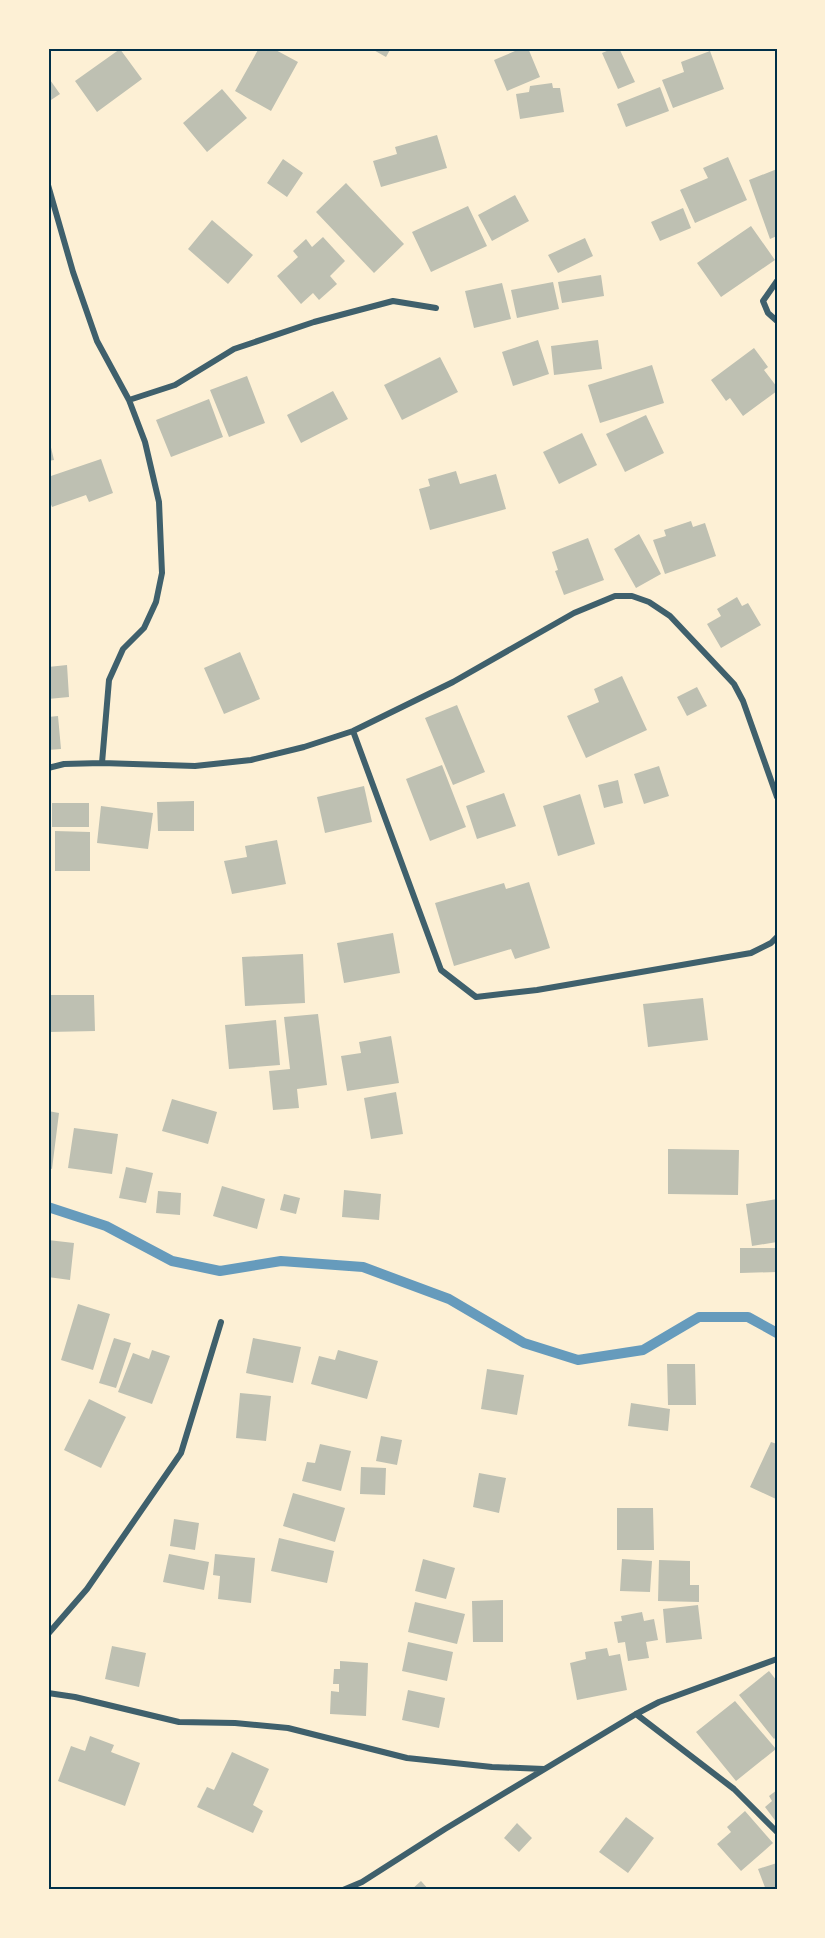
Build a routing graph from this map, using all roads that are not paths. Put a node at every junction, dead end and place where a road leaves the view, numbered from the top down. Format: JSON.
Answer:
{"nodes":[{"id":1,"x":48,"y":185,"type":"edge"},
{"id":2,"x":777,"y":281,"type":"edge"},
{"id":3,"x":436,"y":308,"type":"dead end"},
{"id":4,"x":777,"y":321,"type":"edge"},
{"id":5,"x":129,"y":400,"type":"junction"},
{"id":6,"x":353,"y":731,"type":"junction"},
{"id":7,"x":102,"y":763,"type":"junction"},
{"id":8,"x":48,"y":768,"type":"edge"},
{"id":9,"x":777,"y":798,"type":"edge"},
{"id":10,"x":777,"y":937,"type":"edge"},
{"id":11,"x":221,"y":1322,"type":"dead end"},
{"id":12,"x":48,"y":1634,"type":"edge"},
{"id":13,"x":777,"y":1659,"type":"edge"},
{"id":14,"x":48,"y":1693,"type":"edge"},
{"id":15,"x":636,"y":1714,"type":"junction"},
{"id":16,"x":544,"y":1769,"type":"junction"},
{"id":17,"x":777,"y":1832,"type":"edge"},
{"id":18,"x":344,"y":1890,"type":"edge"}],
"edges":[{"from":1,"to":5,"type":"street"},
{"from":2,"to":4,"type":"street"},
{"from":3,"to":5,"type":"street"},
{"from":5,"to":7,"type":"street"},
{"from":6,"to":7,"type":"street"},
{"from":6,"to":9,"type":"street"},
{"from":6,"to":10,"type":"street"},
{"from":7,"to":8,"type":"street"},
{"from":11,"to":12,"type":"street"},
{"from":13,"to":15,"type":"street"},
{"from":14,"to":16,"type":"street"},
{"from":15,"to":16,"type":"street"},
{"from":15,"to":17,"type":"street"},
{"from":16,"to":18,"type":"street"}]}
